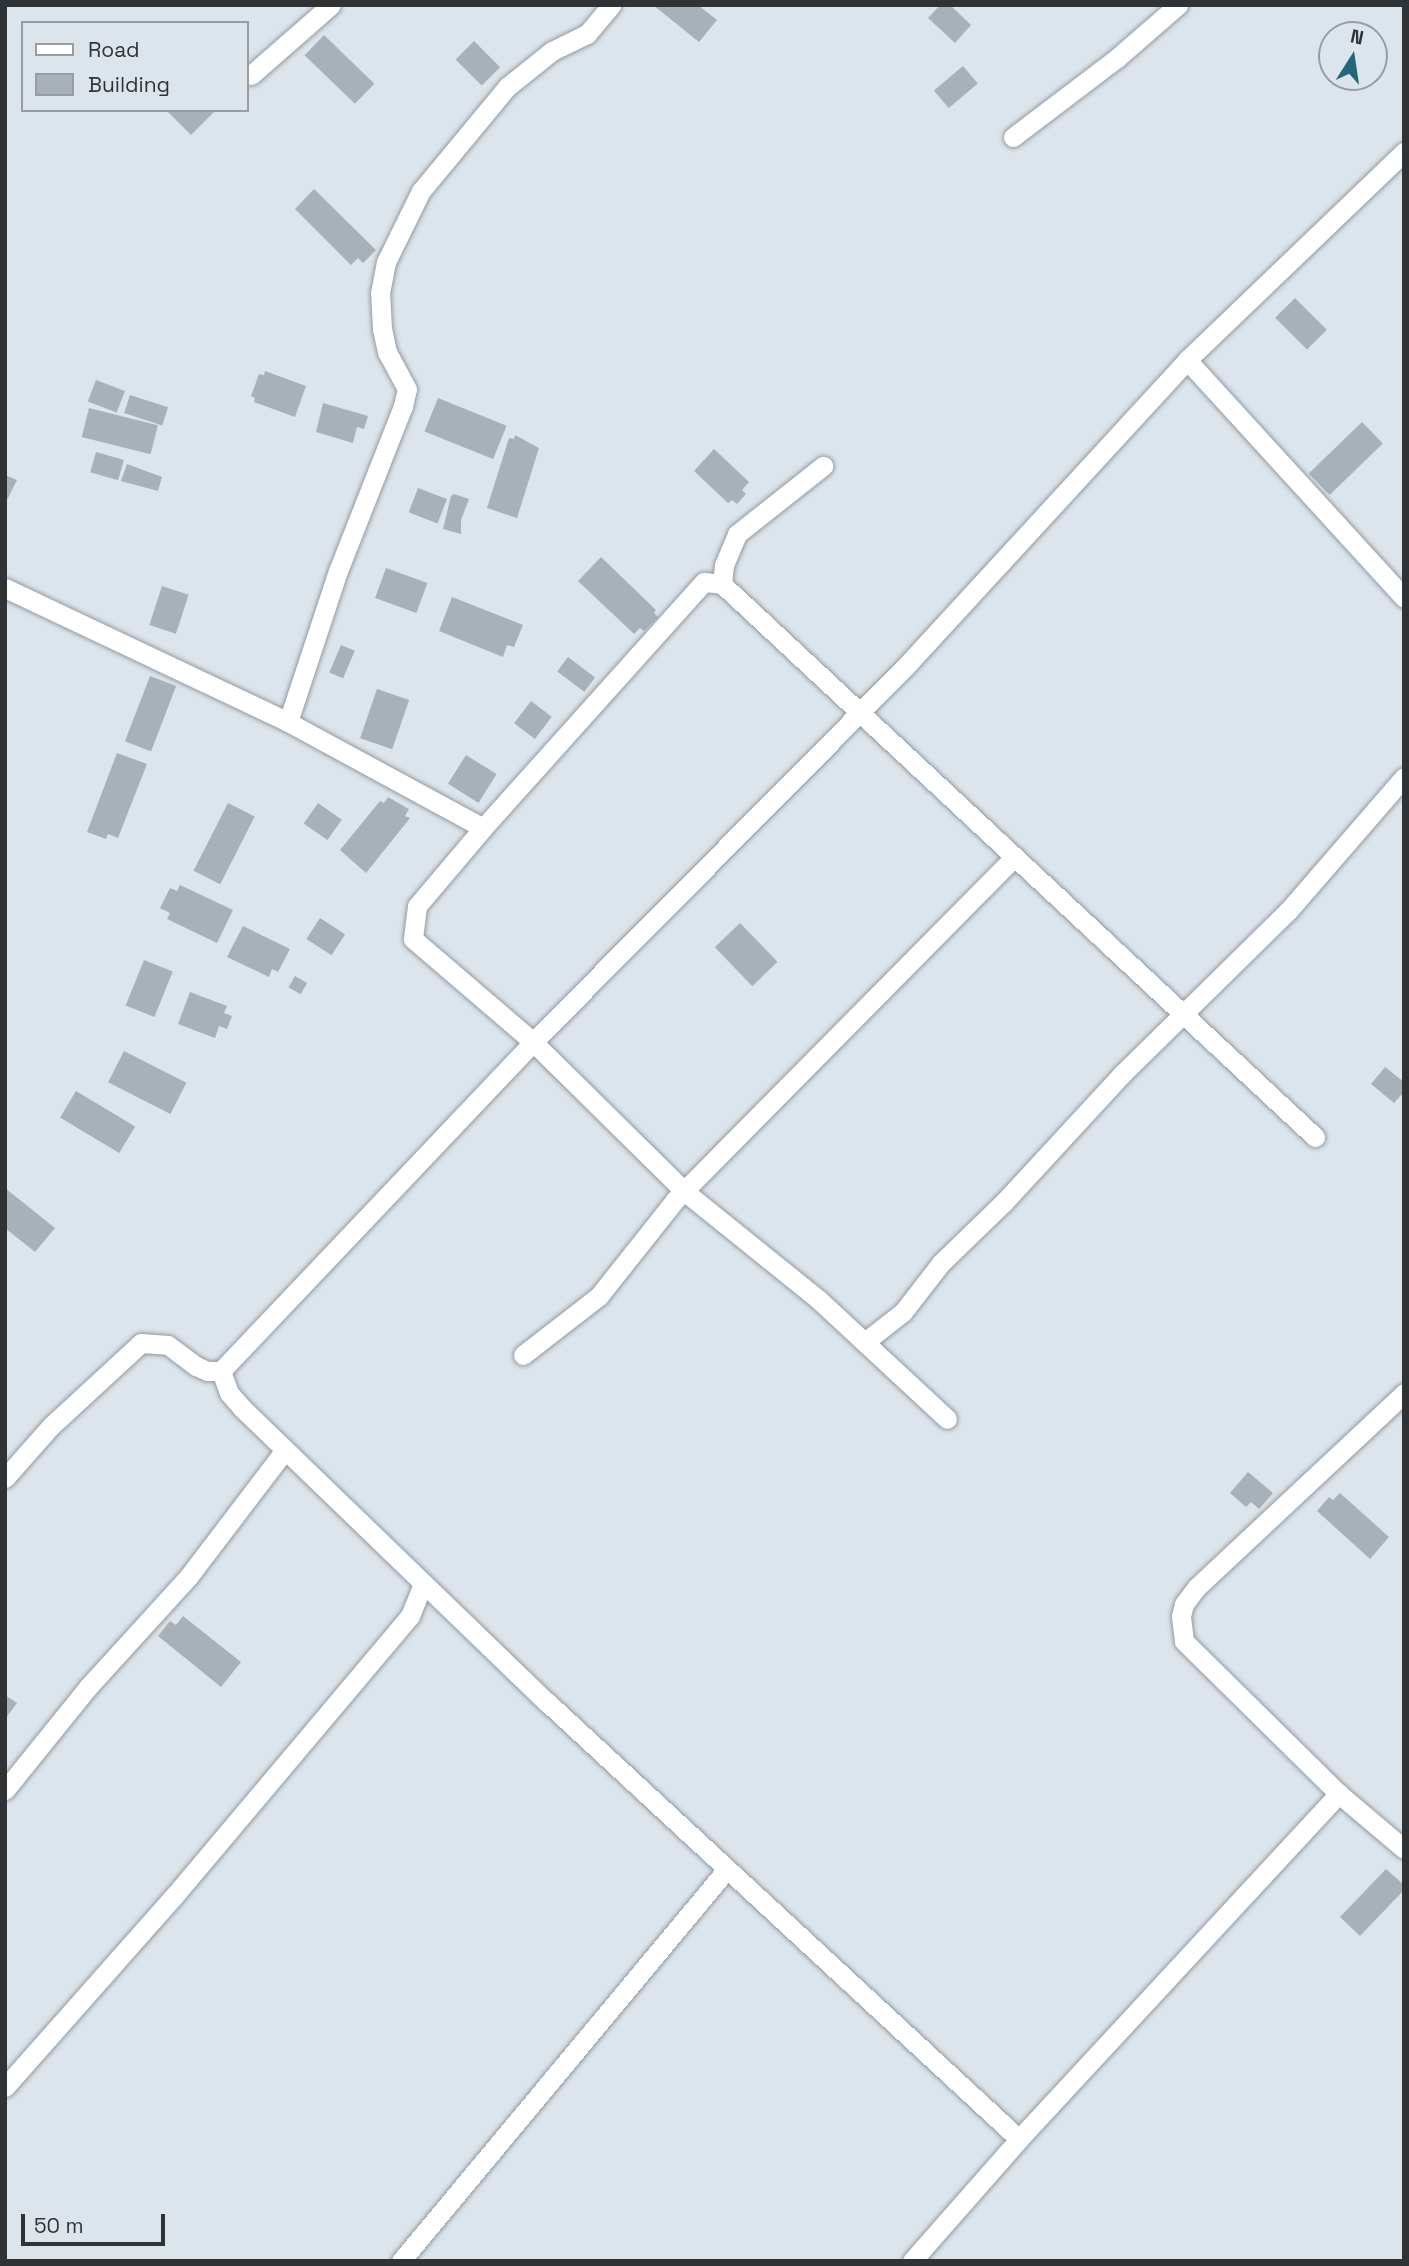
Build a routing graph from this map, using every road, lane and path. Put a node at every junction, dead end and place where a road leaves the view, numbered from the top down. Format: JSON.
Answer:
{"nodes":[{"id":1,"x":331,"y":5,"type":"edge"},
{"id":2,"x":611,"y":5,"type":"edge"},
{"id":3,"x":1178,"y":5,"type":"edge"},
{"id":4,"x":251,"y":75,"type":"dead end"},
{"id":5,"x":1013,"y":137,"type":"dead end"},
{"id":6,"x":1404,"y":152,"type":"edge"},
{"id":7,"x":1186,"y":360,"type":"junction"},
{"id":8,"x":822,"y":466,"type":"dead end"},
{"id":9,"x":722,"y":583,"type":"junction"},
{"id":10,"x":5,"y":588,"type":"edge"},
{"id":11,"x":1404,"y":598,"type":"edge"},
{"id":12,"x":858,"y":714,"type":"junction"},
{"id":13,"x":288,"y":723,"type":"junction"},
{"id":14,"x":1404,"y":777,"type":"edge"},
{"id":15,"x":483,"y":828,"type":"junction"},
{"id":16,"x":1014,"y":857,"type":"junction"},
{"id":17,"x":1185,"y":1013,"type":"junction"},
{"id":18,"x":533,"y":1042,"type":"junction"},
{"id":19,"x":1315,"y":1137,"type":"dead end"},
{"id":20,"x":684,"y":1191,"type":"junction"},
{"id":21,"x":866,"y":1341,"type":"junction"},
{"id":22,"x":523,"y":1355,"type":"dead end"},
{"id":23,"x":222,"y":1371,"type":"junction"},
{"id":24,"x":1404,"y":1393,"type":"edge"},
{"id":25,"x":947,"y":1419,"type":"dead end"},
{"id":26,"x":285,"y":1450,"type":"junction"},
{"id":27,"x":5,"y":1478,"type":"edge"},
{"id":28,"x":423,"y":1583,"type":"junction"},
{"id":29,"x":5,"y":1790,"type":"edge"},
{"id":30,"x":1339,"y":1794,"type":"junction"},
{"id":31,"x":1404,"y":1849,"type":"edge"},
{"id":32,"x":727,"y":1869,"type":"junction"},
{"id":33,"x":5,"y":2087,"type":"edge"},
{"id":34,"x":1019,"y":2139,"type":"junction"},
{"id":35,"x":401,"y":2261,"type":"edge"},
{"id":36,"x":912,"y":2261,"type":"edge"}],
"edges":[{"from":1,"to":4,"type":"street"},
{"from":2,"to":13,"type":"street"},
{"from":3,"to":5,"type":"street"},
{"from":6,"to":7,"type":"street"},
{"from":7,"to":11,"type":"street"},
{"from":7,"to":12,"type":"street"},
{"from":8,"to":9,"type":"street"},
{"from":9,"to":12,"type":"street"},
{"from":9,"to":15,"type":"street"},
{"from":10,"to":13,"type":"street"},
{"from":12,"to":16,"type":"street"},
{"from":12,"to":18,"type":"street"},
{"from":13,"to":15,"type":"street"},
{"from":14,"to":17,"type":"street"},
{"from":15,"to":18,"type":"street"},
{"from":16,"to":17,"type":"street"},
{"from":16,"to":20,"type":"street"},
{"from":17,"to":19,"type":"street"},
{"from":17,"to":21,"type":"street"},
{"from":18,"to":20,"type":"street"},
{"from":18,"to":23,"type":"street"},
{"from":20,"to":21,"type":"street"},
{"from":20,"to":22,"type":"street"},
{"from":21,"to":25,"type":"street"},
{"from":23,"to":26,"type":"street"},
{"from":23,"to":27,"type":"street"},
{"from":24,"to":30,"type":"street"},
{"from":26,"to":28,"type":"street"},
{"from":26,"to":29,"type":"street"},
{"from":28,"to":32,"type":"street"},
{"from":28,"to":33,"type":"street"},
{"from":30,"to":31,"type":"street"},
{"from":30,"to":34,"type":"street"},
{"from":32,"to":34,"type":"street"},
{"from":32,"to":35,"type":"street"},
{"from":34,"to":36,"type":"street"}]}
